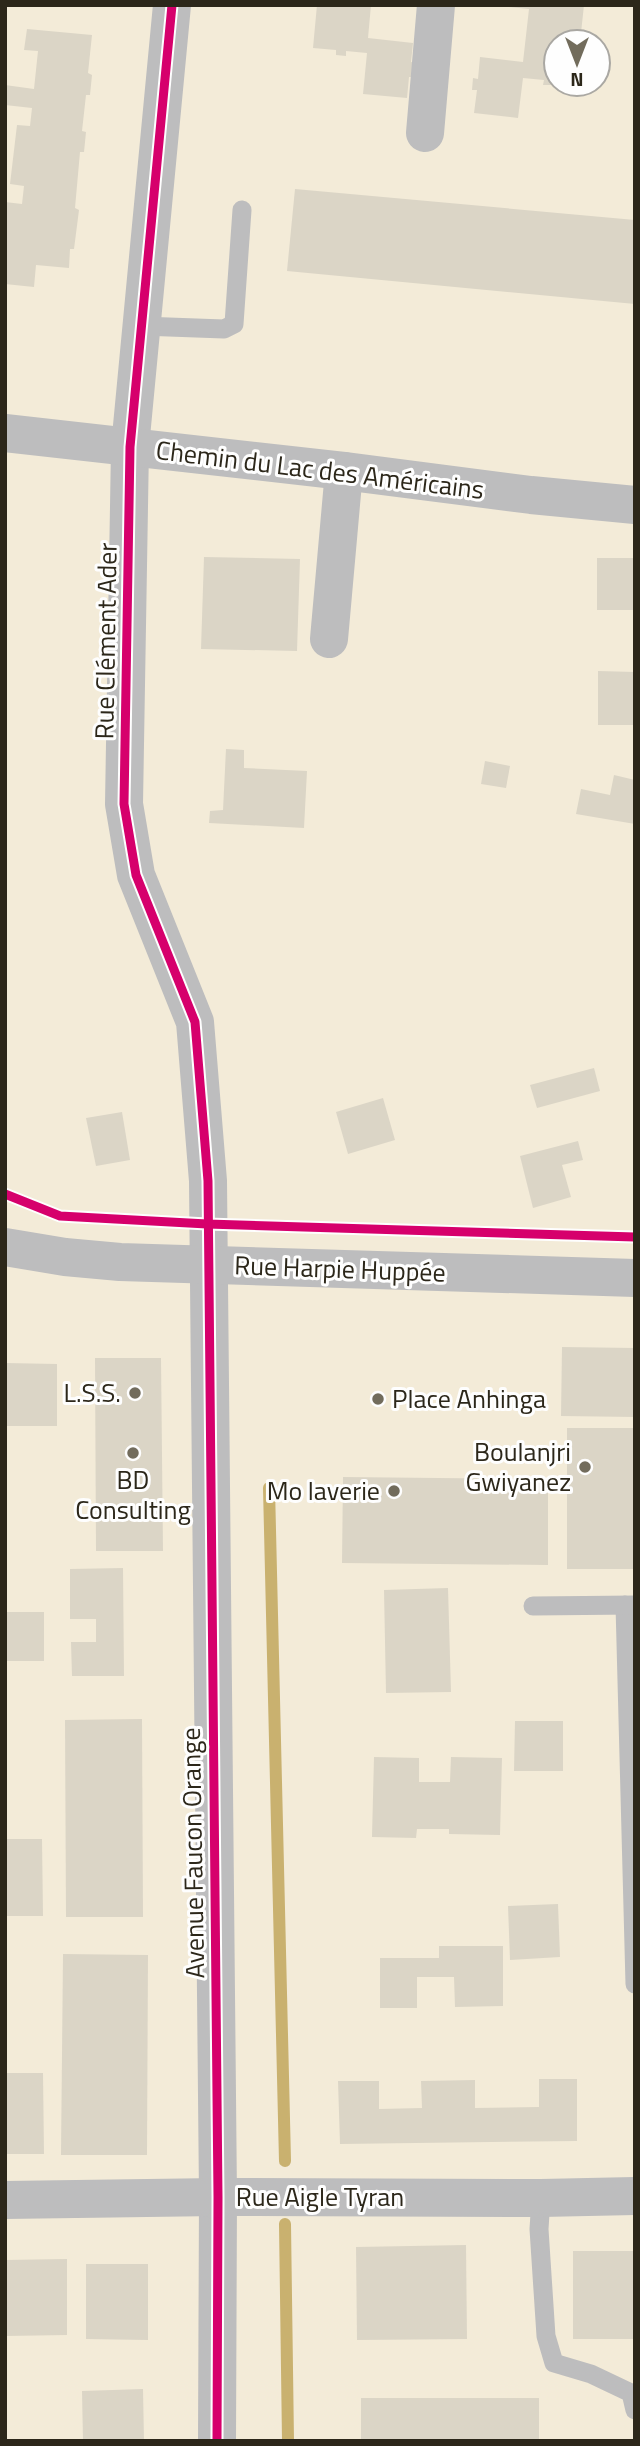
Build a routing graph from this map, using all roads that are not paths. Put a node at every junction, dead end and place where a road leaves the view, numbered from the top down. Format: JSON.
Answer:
{"nodes":[{"id":1,"x":172,"y":5,"type":"edge"},
{"id":2,"x":436,"y":5,"type":"edge"},
{"id":3,"x":425,"y":133,"type":"dead end"},
{"id":4,"x":242,"y":210,"type":"dead end"},
{"id":5,"x":141,"y":326,"type":"junction"},
{"id":6,"x":5,"y":433,"type":"edge"},
{"id":7,"x":130,"y":447,"type":"junction"},
{"id":8,"x":344,"y":471,"type":"junction"},
{"id":9,"x":635,"y":505,"type":"edge"},
{"id":10,"x":329,"y":639,"type":"dead end"},
{"id":11,"x":5,"y":1247,"type":"edge"},
{"id":12,"x":207,"y":1266,"type":"junction"},
{"id":13,"x":635,"y":1278,"type":"edge"},
{"id":14,"x":630,"y":1605,"type":"edge"},
{"id":15,"x":533,"y":1606,"type":"dead end"},
{"id":16,"x":635,"y":1984,"type":"edge"},
{"id":17,"x":635,"y":2196,"type":"edge"},
{"id":18,"x":218,"y":2197,"type":"junction"},
{"id":19,"x":541,"y":2198,"type":"junction"},
{"id":20,"x":5,"y":2200,"type":"edge"},
{"id":21,"x":635,"y":2410,"type":"edge"},
{"id":22,"x":217,"y":2441,"type":"edge"}],
"edges":[{"from":1,"to":5,"type":"street","name":"Rue Clément Ader"},
{"from":2,"to":3,"type":"street"},
{"from":4,"to":5,"type":"lane"},
{"from":5,"to":7,"type":"street","name":"Rue Clément Ader"},
{"from":6,"to":7,"type":"street","name":"Chemin du Lac des Américains"},
{"from":7,"to":8,"type":"street","name":"Chemin du Lac des Américains"},
{"from":7,"to":12,"type":"street","name":"Rue Clément Ader"},
{"from":8,"to":9,"type":"street","name":"Chemin du Lac des Américains"},
{"from":8,"to":10,"type":"street"},
{"from":11,"to":12,"type":"street","name":"Rue Harpie Huppée"},
{"from":12,"to":13,"type":"street","name":"Rue Harpie Huppée"},
{"from":12,"to":18,"type":"street","name":"Avenue Faucon Orange"},
{"from":14,"to":15,"type":"lane"},
{"from":14,"to":16,"type":"lane"},
{"from":17,"to":19,"type":"street","name":"Rue Aigle Tyran"},
{"from":18,"to":19,"type":"street","name":"Rue Aigle Tyran"},
{"from":18,"to":20,"type":"street","name":"Rue Aigle Tyran"},
{"from":18,"to":22,"type":"street","name":"Avenue Faucon Orange"},
{"from":19,"to":21,"type":"lane"}]}
